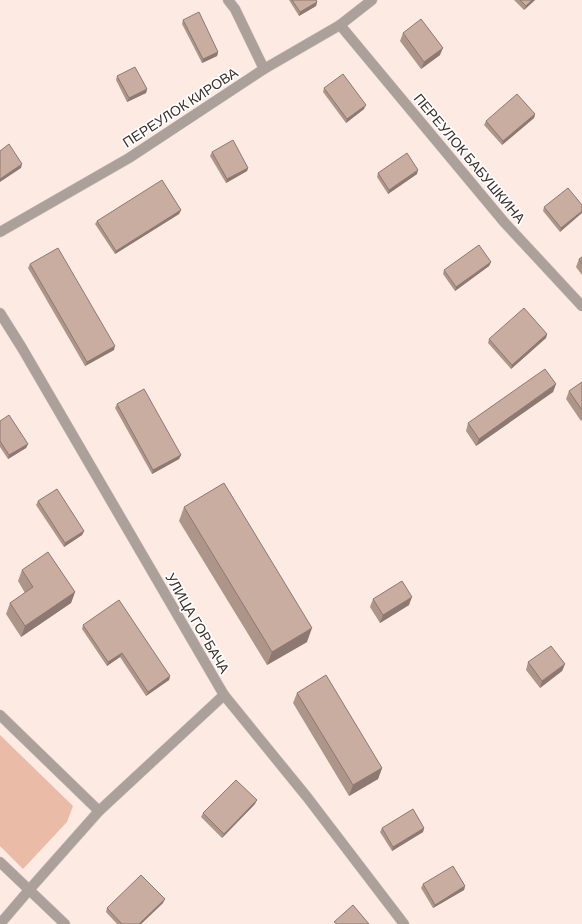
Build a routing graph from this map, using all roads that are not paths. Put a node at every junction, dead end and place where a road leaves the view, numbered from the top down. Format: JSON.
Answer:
{"nodes":[{"id":1,"x":228,"y":0,"type":"edge"},
{"id":2,"x":372,"y":0,"type":"edge"},
{"id":3,"x":340,"y":25,"type":"junction"},
{"id":4,"x":264,"y":69,"type":"junction"},
{"id":5,"x":0,"y":232,"type":"edge"},
{"id":6,"x":582,"y":306,"type":"edge"},
{"id":7,"x":0,"y":313,"type":"edge"},
{"id":8,"x":224,"y":695,"type":"junction"},
{"id":9,"x":0,"y":715,"type":"edge"},
{"id":10,"x":99,"y":812,"type":"junction"},
{"id":11,"x":0,"y":862,"type":"edge"},
{"id":12,"x":28,"y":890,"type":"junction"},
{"id":13,"x":0,"y":924,"type":"edge"},
{"id":14,"x":65,"y":924,"type":"edge"},
{"id":15,"x":404,"y":924,"type":"edge"}],
"edges":[{"from":1,"to":4,"type":"street"},
{"from":2,"to":3,"type":"street","name":"ПЕРЕУЛОК КИРОВА"},
{"from":3,"to":4,"type":"street","name":"ПЕРЕУЛОК КИРОВА"},
{"from":3,"to":6,"type":"street","name":"ПЕРЕУЛОК БАБУШКИНА"},
{"from":4,"to":5,"type":"street","name":"ПЕРЕУЛОК КИРОВА"},
{"from":7,"to":8,"type":"street","name":"УЛИЦА ГОРБАЧА"},
{"from":8,"to":10,"type":"street"},
{"from":8,"to":15,"type":"street","name":"УЛИЦА ГОРБАЧА"},
{"from":9,"to":10,"type":"street"},
{"from":10,"to":12,"type":"street"},
{"from":11,"to":12,"type":"street"},
{"from":12,"to":13,"type":"street"},
{"from":12,"to":14,"type":"street"}]}
